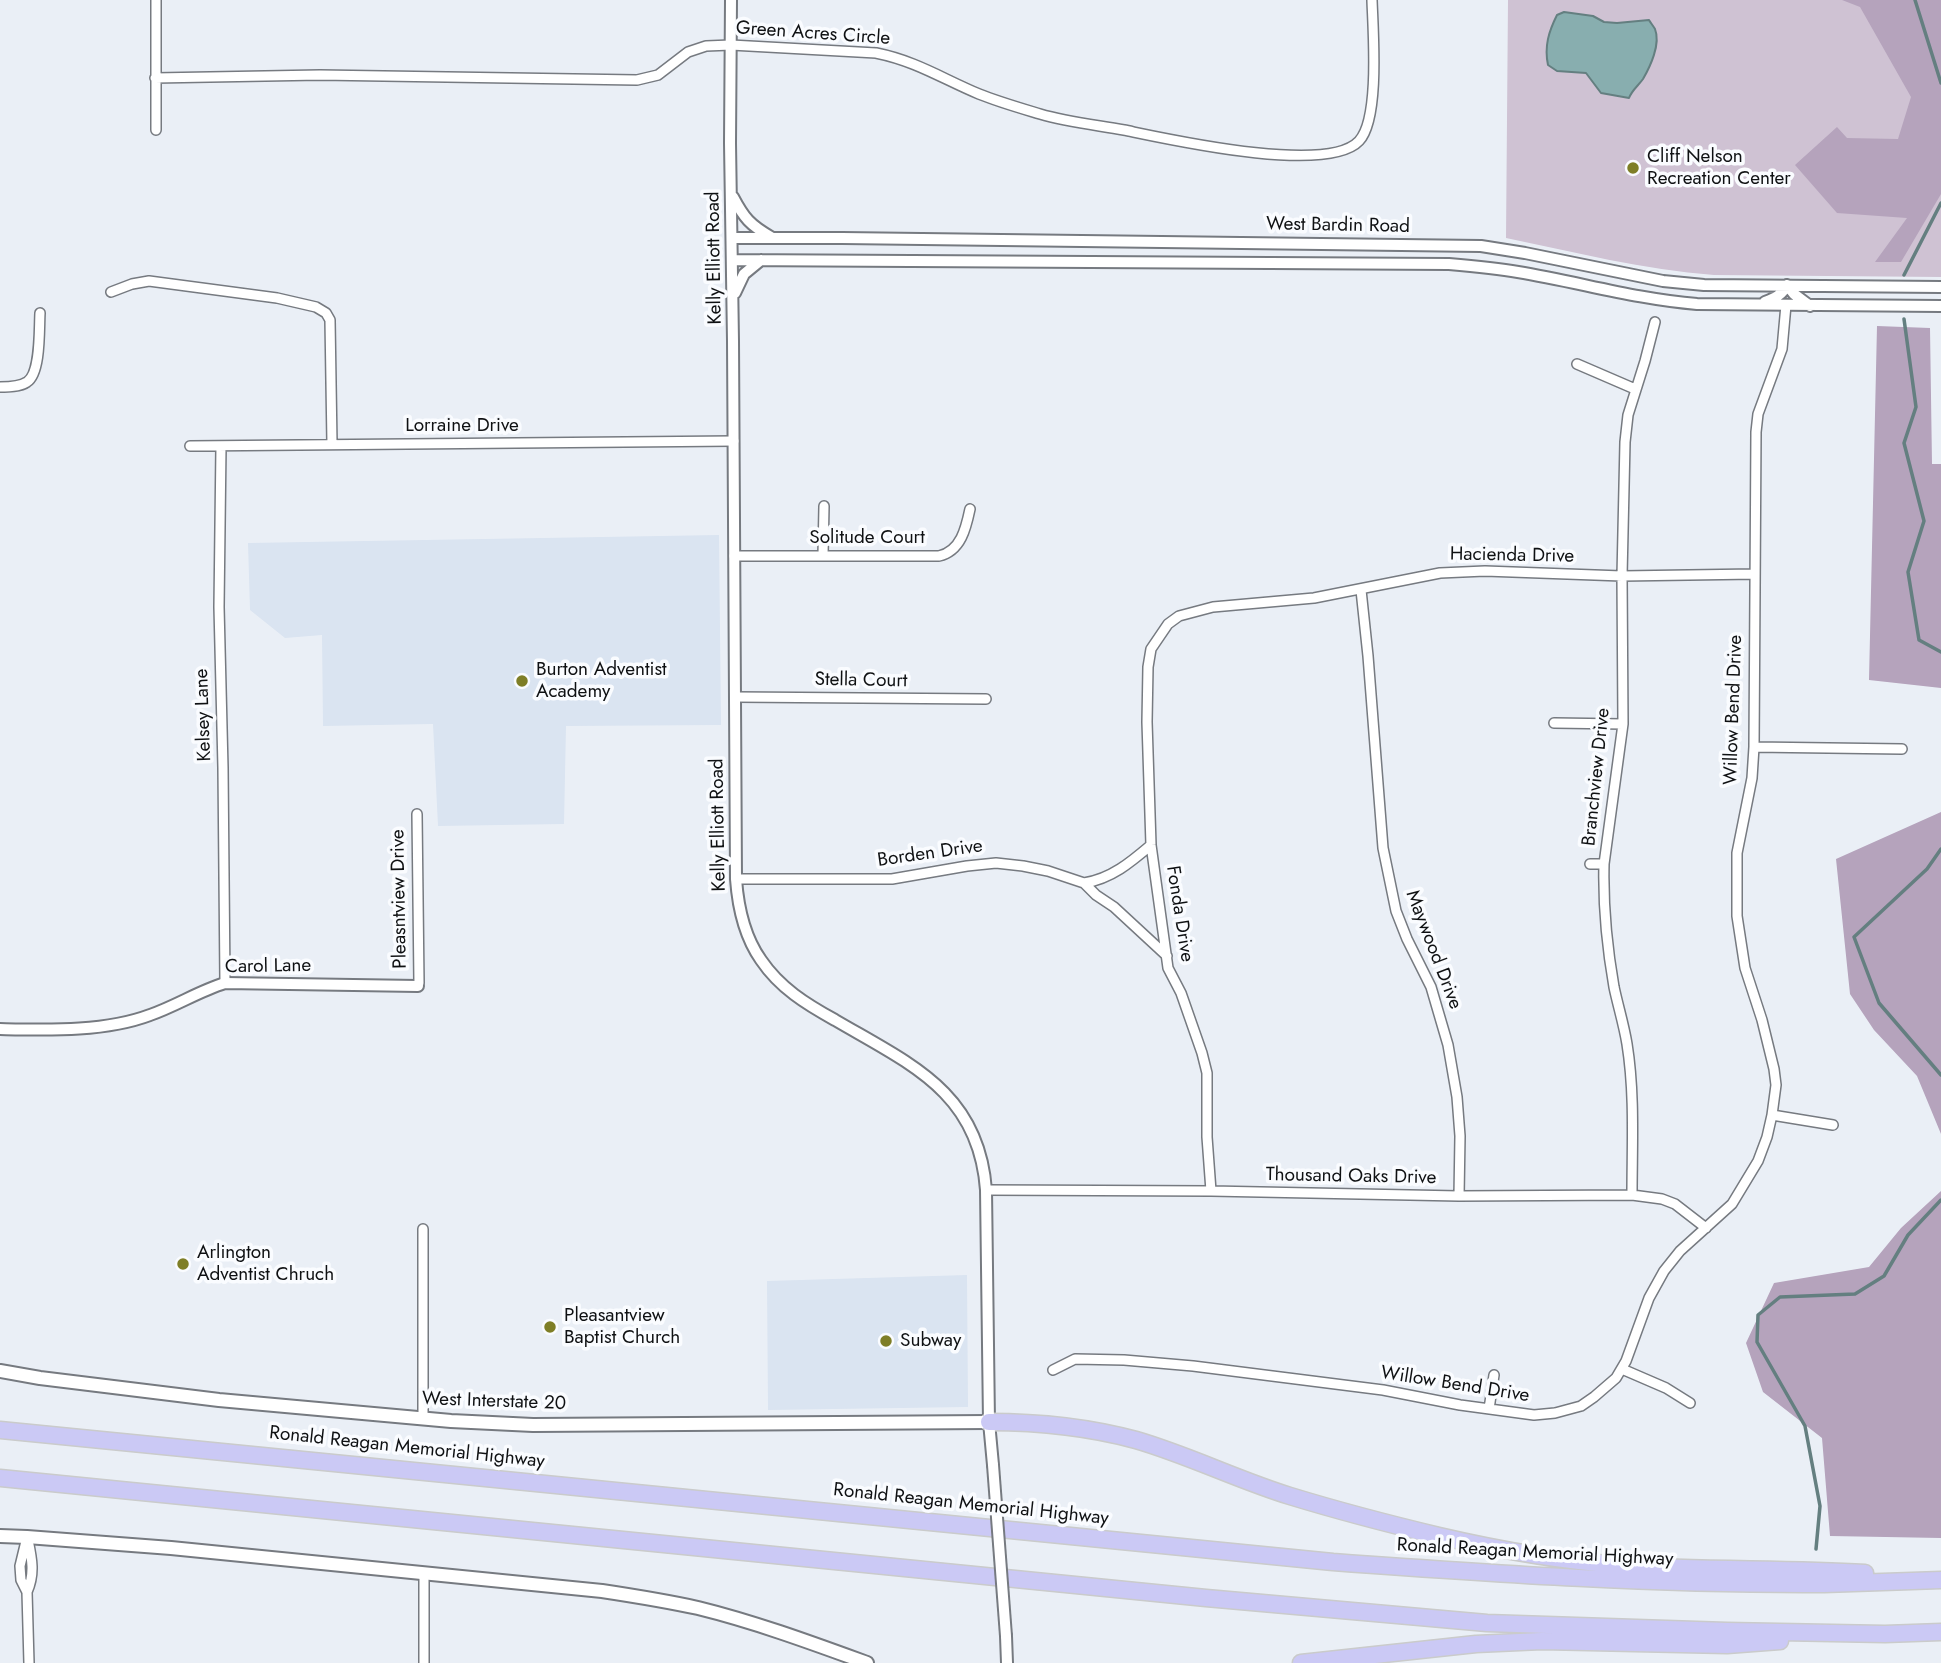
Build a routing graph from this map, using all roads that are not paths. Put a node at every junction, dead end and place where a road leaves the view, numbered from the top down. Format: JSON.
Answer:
{"nodes":[{"id":1,"x":156,"y":0,"type":"edge"},
{"id":2,"x":731,"y":0,"type":"edge"},
{"id":3,"x":1372,"y":0,"type":"edge"},
{"id":4,"x":732,"y":45,"type":"junction"},
{"id":5,"x":155,"y":78,"type":"junction"},
{"id":6,"x":156,"y":130,"type":"dead end"},
{"id":7,"x":731,"y":194,"type":"junction"},
{"id":8,"x":773,"y":238,"type":"junction"},
{"id":9,"x":732,"y":239,"type":"junction"},
{"id":10,"x":1525,"y":253,"type":"junction"},
{"id":11,"x":732,"y":260,"type":"junction"},
{"id":12,"x":761,"y":260,"type":"junction"},
{"id":13,"x":1521,"y":272,"type":"junction"},
{"id":14,"x":1787,"y":285,"type":"junction"},
{"id":15,"x":1941,"y":287,"type":"edge"},
{"id":16,"x":111,"y":292,"type":"dead end"},
{"id":17,"x":733,"y":298,"type":"junction"},
{"id":18,"x":1759,"y":305,"type":"junction"},
{"id":19,"x":1786,"y":305,"type":"junction"},
{"id":20,"x":1810,"y":306,"type":"junction"},
{"id":21,"x":1941,"y":306,"type":"edge"},
{"id":22,"x":40,"y":313,"type":"dead end"},
{"id":23,"x":1656,"y":322,"type":"dead end"},
{"id":24,"x":1577,"y":365,"type":"dead end"},
{"id":25,"x":0,"y":387,"type":"edge"},
{"id":26,"x":1635,"y":389,"type":"junction"},
{"id":27,"x":734,"y":441,"type":"junction"},
{"id":28,"x":332,"y":444,"type":"junction"},
{"id":29,"x":190,"y":446,"type":"dead end"},
{"id":30,"x":221,"y":446,"type":"junction"},
{"id":31,"x":824,"y":506,"type":"dead end"},
{"id":32,"x":971,"y":509,"type":"dead end"},
{"id":33,"x":823,"y":555,"type":"junction"},
{"id":34,"x":734,"y":556,"type":"junction"},
{"id":35,"x":1755,"y":574,"type":"junction"},
{"id":36,"x":1622,"y":576,"type":"junction"},
{"id":37,"x":1361,"y":590,"type":"junction"},
{"id":38,"x":1158,"y":639,"type":"joint"},
{"id":39,"x":736,"y":697,"type":"junction"},
{"id":40,"x":986,"y":699,"type":"dead end"},
{"id":41,"x":1554,"y":723,"type":"dead end"},
{"id":42,"x":1623,"y":724,"type":"junction"},
{"id":43,"x":1754,"y":747,"type":"junction"},
{"id":44,"x":1902,"y":749,"type":"dead end"},
{"id":45,"x":417,"y":814,"type":"dead end"},
{"id":46,"x":1151,"y":845,"type":"junction"},
{"id":47,"x":1590,"y":864,"type":"dead end"},
{"id":48,"x":1604,"y":864,"type":"junction"},
{"id":49,"x":736,"y":879,"type":"junction"},
{"id":50,"x":1084,"y":883,"type":"junction"},
{"id":51,"x":1167,"y":956,"type":"junction"},
{"id":52,"x":225,"y":983,"type":"junction"},
{"id":53,"x":418,"y":985,"type":"joint"},
{"id":54,"x":0,"y":1029,"type":"edge"},
{"id":55,"x":1772,"y":1115,"type":"junction"},
{"id":56,"x":1833,"y":1125,"type":"dead end"},
{"id":57,"x":986,"y":1190,"type":"junction"},
{"id":58,"x":1211,"y":1191,"type":"junction"},
{"id":59,"x":1632,"y":1195,"type":"junction"},
{"id":60,"x":1459,"y":1196,"type":"junction"},
{"id":61,"x":1706,"y":1228,"type":"junction"},
{"id":62,"x":424,"y":1229,"type":"dead end"},
{"id":63,"x":1622,"y":1369,"type":"junction"},
{"id":64,"x":1053,"y":1370,"type":"dead end"},
{"id":65,"x":0,"y":1371,"type":"edge"},
{"id":66,"x":1493,"y":1375,"type":"dead end"},
{"id":67,"x":1690,"y":1403,"type":"dead end"},
{"id":68,"x":1489,"y":1409,"type":"junction"},
{"id":69,"x":423,"y":1419,"type":"junction"},
{"id":70,"x":989,"y":1422,"type":"junction"},
{"id":71,"x":0,"y":1430,"type":"edge"},
{"id":72,"x":0,"y":1478,"type":"edge"},
{"id":73,"x":0,"y":1536,"type":"edge"},
{"id":74,"x":27,"y":1537,"type":"junction"},
{"id":75,"x":20,"y":1566,"type":"junction"},
{"id":76,"x":33,"y":1567,"type":"junction"},
{"id":77,"x":424,"y":1573,"type":"junction"},
{"id":78,"x":1941,"y":1579,"type":"edge"},
{"id":79,"x":27,"y":1592,"type":"junction"},
{"id":80,"x":1941,"y":1632,"type":"edge"},
{"id":81,"x":1885,"y":1634,"type":"junction"},
{"id":82,"x":29,"y":1663,"type":"edge"},
{"id":83,"x":424,"y":1663,"type":"edge"},
{"id":84,"x":867,"y":1663,"type":"edge"},
{"id":85,"x":1007,"y":1663,"type":"edge"},
{"id":86,"x":1301,"y":1663,"type":"edge"}],
"edges":[{"from":1,"to":5,"type":"street"},
{"from":2,"to":4,"type":"street","name":"Kelly Elliott Road"},
{"from":3,"to":4,"type":"street","name":"Green Acres Circle"},
{"from":4,"to":5,"type":"street","name":"Green Acres Circle"},
{"from":4,"to":7,"type":"street","name":"Kelly Elliott Road"},
{"from":5,"to":6,"type":"street"},
{"from":7,"to":8,"type":"street"},
{"from":7,"to":9,"type":"street","name":"Kelly Elliott Road"},
{"from":8,"to":9,"type":"street","name":"West Bardin Road"},
{"from":8,"to":10,"type":"street","name":"West Bardin Road"},
{"from":9,"to":11,"type":"street","name":"Kelly Elliott Road"},
{"from":10,"to":13,"type":"street"},
{"from":10,"to":14,"type":"street","name":"West Bardin Road"},
{"from":11,"to":12,"type":"street","name":"West Bardin Road"},
{"from":11,"to":17,"type":"street","name":"Kelly Elliott Road"},
{"from":12,"to":13,"type":"street","name":"West Bardin Road"},
{"from":12,"to":17,"type":"street"},
{"from":13,"to":18,"type":"street","name":"West Bardin Road"},
{"from":14,"to":15,"type":"street","name":"West Bardin Road"},
{"from":14,"to":18,"type":"street"},
{"from":14,"to":20,"type":"street"},
{"from":16,"to":28,"type":"street"},
{"from":17,"to":27,"type":"street","name":"Kelly Elliott Road"},
{"from":18,"to":19,"type":"street","name":"West Bardin Road"},
{"from":19,"to":20,"type":"street","name":"West Bardin Road"},
{"from":19,"to":35,"type":"street","name":"Willow Bend Drive"},
{"from":20,"to":21,"type":"street","name":"West Bardin Road"},
{"from":22,"to":25,"type":"street"},
{"from":23,"to":26,"type":"street","name":"Branchview Drive"},
{"from":24,"to":26,"type":"street"},
{"from":26,"to":36,"type":"street","name":"Branchview Drive"},
{"from":27,"to":28,"type":"street","name":"Lorraine Drive"},
{"from":27,"to":34,"type":"street","name":"Kelly Elliott Road"},
{"from":28,"to":30,"type":"street","name":"Lorraine Drive"},
{"from":29,"to":30,"type":"street","name":"Lorraine Drive"},
{"from":30,"to":52,"type":"street","name":"Kelsey Lane"},
{"from":31,"to":33,"type":"street"},
{"from":32,"to":33,"type":"street","name":"Solitude Court"},
{"from":33,"to":34,"type":"street","name":"Solitude Court"},
{"from":34,"to":39,"type":"street","name":"Kelly Elliott Road"},
{"from":35,"to":36,"type":"street","name":"Hacienda Drive"},
{"from":35,"to":43,"type":"street","name":"Willow Bend Drive"},
{"from":36,"to":37,"type":"street","name":"Hacienda Drive"},
{"from":36,"to":42,"type":"street","name":"Branchview Drive"},
{"from":37,"to":38,"type":"street","name":"Hacienda Drive"},
{"from":37,"to":60,"type":"street","name":"Maywood Drive"},
{"from":38,"to":46,"type":"street","name":"Fonda Drive"},
{"from":39,"to":40,"type":"street","name":"Stella Court"},
{"from":39,"to":49,"type":"street","name":"Kelly Elliott Road"},
{"from":41,"to":42,"type":"street"},
{"from":42,"to":48,"type":"street","name":"Branchview Drive"},
{"from":43,"to":44,"type":"street"},
{"from":43,"to":55,"type":"street","name":"Willow Bend Drive"},
{"from":45,"to":53,"type":"street","name":"Pleasntview Drive"},
{"from":46,"to":50,"type":"street"},
{"from":46,"to":51,"type":"street","name":"Fonda Drive"},
{"from":47,"to":48,"type":"street"},
{"from":48,"to":59,"type":"street","name":"Branchview Drive"},
{"from":49,"to":50,"type":"street","name":"Borden Drive"},
{"from":49,"to":57,"type":"street","name":"Kelly Elliott Road"},
{"from":50,"to":51,"type":"street","name":"Borden Drive"},
{"from":51,"to":58,"type":"street","name":"Fonda Drive"},
{"from":52,"to":53,"type":"street","name":"Carol Lane"},
{"from":52,"to":54,"type":"street","name":"Carol Lane"},
{"from":55,"to":56,"type":"street"},
{"from":55,"to":61,"type":"street","name":"Willow Bend Drive"},
{"from":57,"to":58,"type":"street","name":"Thousand Oaks Drive"},
{"from":57,"to":70,"type":"street","name":"Kelly Elliott Road"},
{"from":58,"to":60,"type":"street","name":"Thousand Oaks Drive"},
{"from":59,"to":60,"type":"street","name":"Thousand Oaks Drive"},
{"from":59,"to":61,"type":"street","name":"Thousand Oaks Drive"},
{"from":61,"to":63,"type":"street","name":"Willow Bend Drive"},
{"from":62,"to":69,"type":"street"},
{"from":63,"to":67,"type":"street"},
{"from":63,"to":68,"type":"street","name":"Willow Bend Drive"},
{"from":64,"to":68,"type":"street","name":"Willow Bend Drive"},
{"from":65,"to":69,"type":"main road","name":"West Interstate 20"},
{"from":66,"to":68,"type":"street"},
{"from":69,"to":70,"type":"main road","name":"West Interstate 20"},
{"from":70,"to":78,"type":"highway"},
{"from":70,"to":85,"type":"street","name":"Kelly Elliott Road","bridge":true},
{"from":71,"to":78,"type":"highway","name":"Ronald Reagan Memorial Highway"},
{"from":72,"to":81,"type":"highway"},
{"from":73,"to":74,"type":"main road"},
{"from":74,"to":75,"type":"street"},
{"from":74,"to":76,"type":"street"},
{"from":74,"to":77,"type":"main road"},
{"from":75,"to":76,"type":"street"},
{"from":75,"to":79,"type":"street"},
{"from":76,"to":79,"type":"street"},
{"from":77,"to":83,"type":"street"},
{"from":77,"to":84,"type":"main road"},
{"from":79,"to":82,"type":"street"},
{"from":80,"to":81,"type":"highway"},
{"from":81,"to":86,"type":"highway"}]}
